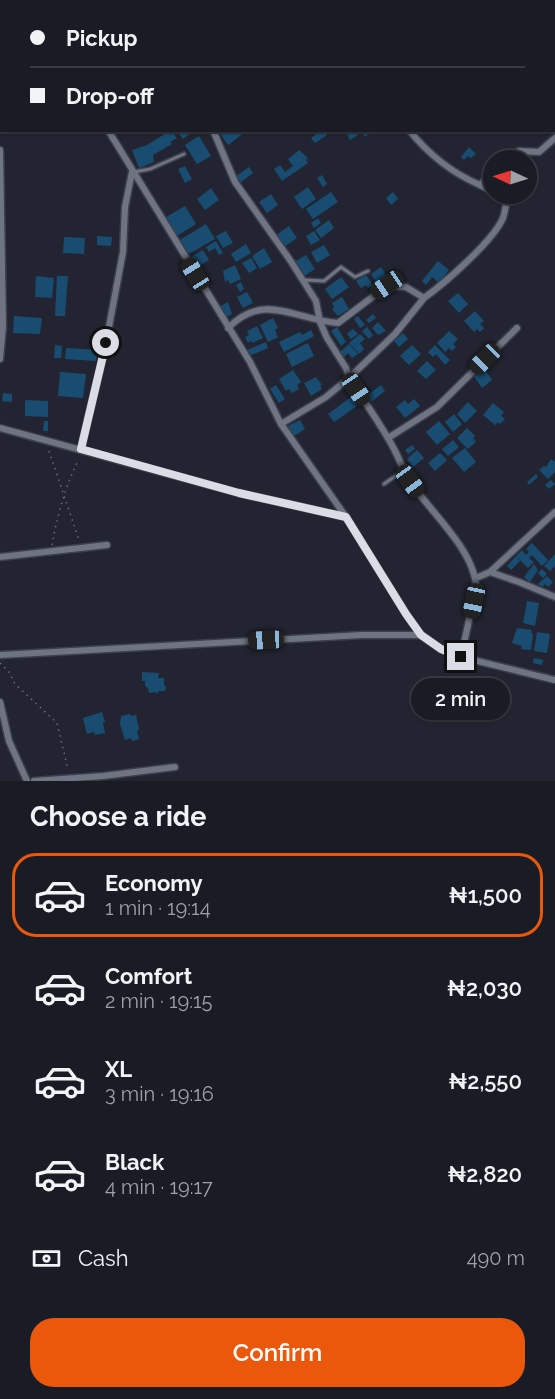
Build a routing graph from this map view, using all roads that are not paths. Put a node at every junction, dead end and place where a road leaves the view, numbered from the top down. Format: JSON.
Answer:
{"nodes":[{"id":1,"x":109,"y":132,"type":"edge"},
{"id":2,"x":214,"y":132,"type":"edge"},
{"id":3,"x":412,"y":132,"type":"edge"},
{"id":4,"x":555,"y":138,"type":"edge"},
{"id":5,"x":0,"y":150,"type":"edge"},
{"id":6,"x":537,"y":152,"type":"edge"},
{"id":7,"x":184,"y":154,"type":"dead end"},
{"id":8,"x":132,"y":172,"type":"junction"},
{"id":9,"x":483,"y":182,"type":"edge"},
{"id":10,"x":480,"y":185,"type":"junction"},
{"id":11,"x":483,"y":187,"type":"edge"},
{"id":12,"x":506,"y":204,"type":"edge"},
{"id":13,"x":368,"y":271,"type":"dead end"},
{"id":14,"x":303,"y":280,"type":"junction"},
{"id":15,"x":424,"y":298,"type":"junction"},
{"id":16,"x":320,"y":322,"type":"junction"},
{"id":17,"x":228,"y":328,"type":"junction"},
{"id":18,"x":517,"y":328,"type":"dead end"},
{"id":19,"x":0,"y":359,"type":"edge"},
{"id":20,"x":349,"y":378,"type":"junction"},
{"id":21,"x":281,"y":424,"type":"junction"},
{"id":22,"x":0,"y":428,"type":"edge"},
{"id":23,"x":388,"y":438,"type":"junction"},
{"id":24,"x":81,"y":449,"type":"junction"},
{"id":25,"x":404,"y":470,"type":"junction"},
{"id":26,"x":384,"y":484,"type":"dead end"},
{"id":27,"x":555,"y":512,"type":"edge"},
{"id":28,"x":346,"y":517,"type":"junction"},
{"id":29,"x":107,"y":545,"type":"dead end"},
{"id":30,"x":0,"y":557,"type":"edge"},
{"id":31,"x":490,"y":572,"type":"junction"},
{"id":32,"x":476,"y":578,"type":"junction"},
{"id":33,"x":555,"y":597,"type":"edge"},
{"id":34,"x":421,"y":635,"type":"junction"},
{"id":35,"x":0,"y":655,"type":"edge"},
{"id":36,"x":461,"y":657,"type":"junction"},
{"id":37,"x":555,"y":680,"type":"edge"},
{"id":38,"x":0,"y":702,"type":"edge"},
{"id":39,"x":175,"y":767,"type":"dead end"},
{"id":40,"x":27,"y":781,"type":"edge"},
{"id":41,"x":34,"y":781,"type":"edge"}],
"edges":[{"from":1,"to":8,"type":"street"},
{"from":2,"to":14,"type":"street"},
{"from":3,"to":10,"type":"street"},
{"from":4,"to":6,"type":"street"},
{"from":5,"to":19,"type":"street"},
{"from":7,"to":8,"type":"lane"},
{"from":8,"to":17,"type":"street"},
{"from":8,"to":24,"type":"street"},
{"from":9,"to":10,"type":"street"},
{"from":10,"to":11,"type":"street"},
{"from":12,"to":15,"type":"street"},
{"from":13,"to":14,"type":"lane"},
{"from":14,"to":16,"type":"street"},
{"from":15,"to":16,"type":"street"},
{"from":15,"to":20,"type":"street"},
{"from":16,"to":17,"type":"street"},
{"from":16,"to":20,"type":"street"},
{"from":17,"to":21,"type":"street"},
{"from":18,"to":23,"type":"street"},
{"from":20,"to":21,"type":"street"},
{"from":20,"to":23,"type":"street"},
{"from":21,"to":28,"type":"street"},
{"from":22,"to":24,"type":"street"},
{"from":23,"to":25,"type":"street"},
{"from":24,"to":28,"type":"street"},
{"from":25,"to":26,"type":"lane"},
{"from":25,"to":32,"type":"street"},
{"from":27,"to":31,"type":"street"},
{"from":28,"to":34,"type":"street"},
{"from":29,"to":30,"type":"street"},
{"from":31,"to":32,"type":"street"},
{"from":31,"to":33,"type":"street"},
{"from":32,"to":36,"type":"street"},
{"from":34,"to":35,"type":"street"},
{"from":34,"to":36,"type":"street"},
{"from":36,"to":37,"type":"street"},
{"from":38,"to":40,"type":"street"},
{"from":39,"to":41,"type":"street"}]}
